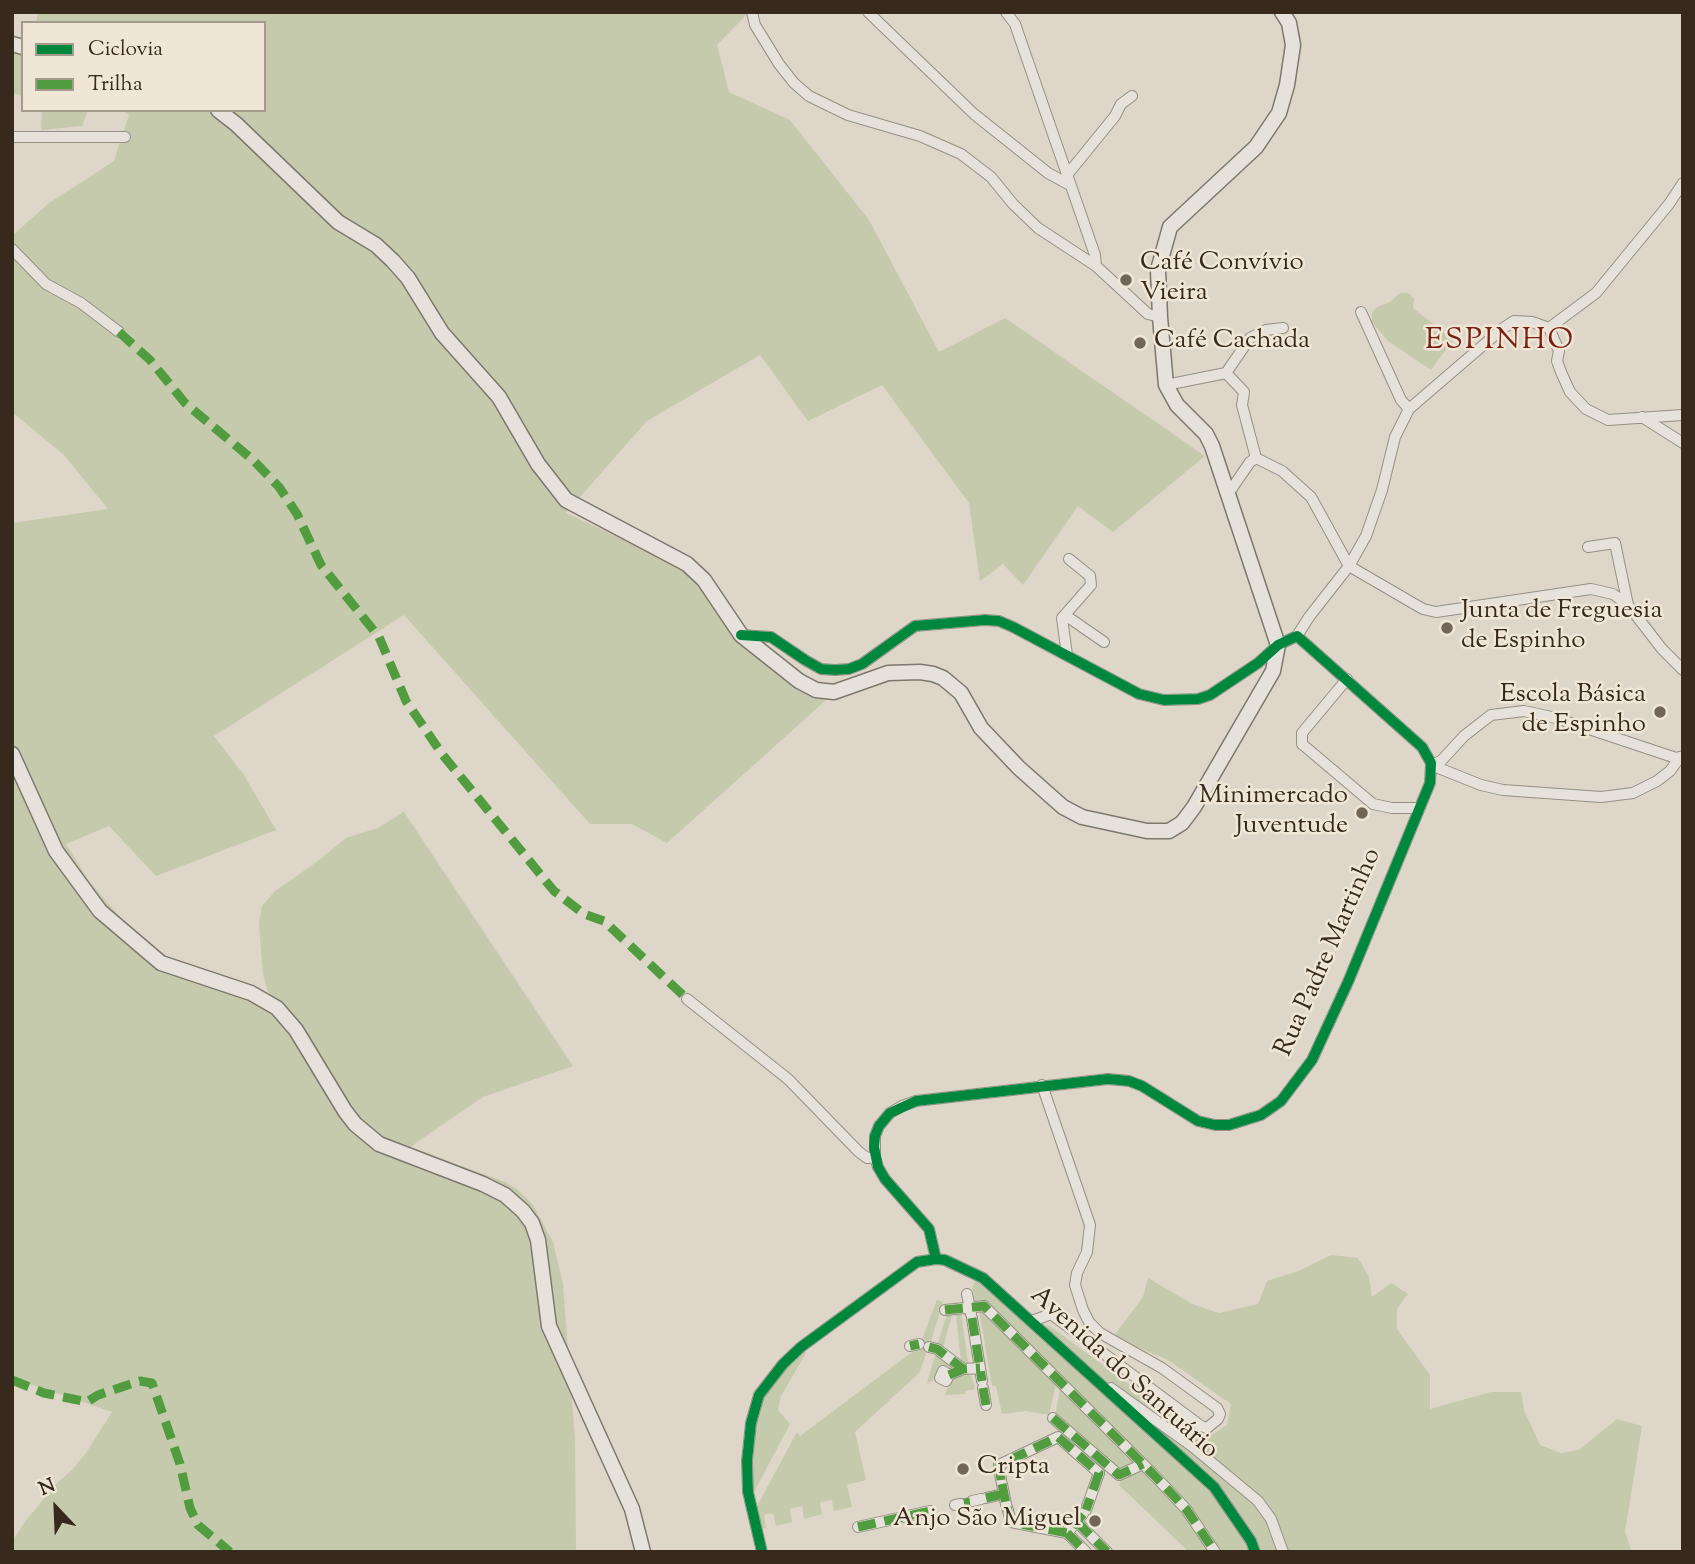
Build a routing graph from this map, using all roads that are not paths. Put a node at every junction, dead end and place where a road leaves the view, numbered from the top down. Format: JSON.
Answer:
{"nodes":[{"id":1,"x":752,"y":12,"type":"edge"},
{"id":2,"x":869,"y":12,"type":"edge"},
{"id":3,"x":1006,"y":12,"type":"edge"},
{"id":4,"x":1282,"y":12,"type":"edge"},
{"id":5,"x":1132,"y":96,"type":"dead end"},
{"id":6,"x":221,"y":112,"type":"edge"},
{"id":7,"x":12,"y":137,"type":"edge"},
{"id":8,"x":125,"y":137,"type":"dead end"},
{"id":9,"x":1069,"y":180,"type":"junction"},
{"id":10,"x":1683,"y":183,"type":"edge"},
{"id":11,"x":12,"y":249,"type":"edge"},
{"id":12,"x":1096,"y":266,"type":"junction"},
{"id":13,"x":1361,"y":312,"type":"dead end"},
{"id":14,"x":1160,"y":317,"type":"junction"},
{"id":15,"x":1283,"y":328,"type":"dead end"},
{"id":16,"x":1549,"y":328,"type":"junction"},
{"id":17,"x":119,"y":332,"type":"dead end"},
{"id":18,"x":1226,"y":373,"type":"junction"},
{"id":19,"x":1166,"y":385,"type":"junction"},
{"id":20,"x":1409,"y":409,"type":"junction"},
{"id":21,"x":1683,"y":415,"type":"edge"},
{"id":22,"x":1642,"y":416,"type":"junction"},
{"id":23,"x":1683,"y":443,"type":"edge"},
{"id":24,"x":1256,"y":458,"type":"junction"},
{"id":25,"x":1228,"y":494,"type":"junction"},
{"id":26,"x":1588,"y":547,"type":"dead end"},
{"id":27,"x":1069,"y":559,"type":"dead end"},
{"id":28,"x":1349,"y":566,"type":"junction"},
{"id":29,"x":1628,"y":605,"type":"junction"},
{"id":30,"x":1065,"y":615,"type":"junction"},
{"id":31,"x":741,"y":635,"type":"junction"},
{"id":32,"x":1297,"y":636,"type":"junction"},
{"id":33,"x":1104,"y":642,"type":"dead end"},
{"id":34,"x":1278,"y":645,"type":"junction"},
{"id":35,"x":1067,"y":655,"type":"junction"},
{"id":36,"x":1683,"y":670,"type":"edge"},
{"id":37,"x":1347,"y":679,"type":"junction"},
{"id":38,"x":12,"y":754,"type":"edge"},
{"id":39,"x":1682,"y":758,"type":"edge"},
{"id":40,"x":1431,"y":765,"type":"junction"},
{"id":41,"x":1420,"y":808,"type":"junction"},
{"id":42,"x":687,"y":999,"type":"dead end"},
{"id":43,"x":1042,"y":1086,"type":"junction"},
{"id":44,"x":875,"y":1157,"type":"junction"},
{"id":45,"x":936,"y":1258,"type":"junction"},
{"id":46,"x":967,"y":1294,"type":"dead end"},
{"id":47,"x":945,"y":1310,"type":"dead end"},
{"id":48,"x":971,"y":1314,"type":"junction"},
{"id":49,"x":1032,"y":1321,"type":"junction"},
{"id":50,"x":919,"y":1346,"type":"dead end"},
{"id":51,"x":980,"y":1368,"type":"junction"},
{"id":52,"x":963,"y":1369,"type":"junction"},
{"id":53,"x":1086,"y":1373,"type":"junction"},
{"id":54,"x":949,"y":1375,"type":"dead end"},
{"id":55,"x":985,"y":1405,"type":"dead end"},
{"id":56,"x":1053,"y":1418,"type":"dead end"},
{"id":57,"x":1143,"y":1464,"type":"junction"},
{"id":58,"x":1004,"y":1494,"type":"junction"},
{"id":59,"x":970,"y":1502,"type":"dead end"},
{"id":60,"x":930,"y":1511,"type":"dead end"},
{"id":61,"x":1082,"y":1515,"type":"junction"},
{"id":62,"x":858,"y":1527,"type":"dead end"},
{"id":63,"x":1067,"y":1533,"type":"junction"},
{"id":64,"x":643,"y":1552,"type":"edge"},
{"id":65,"x":762,"y":1552,"type":"edge"},
{"id":66,"x":1086,"y":1552,"type":"edge"},
{"id":67,"x":1107,"y":1552,"type":"edge"},
{"id":68,"x":1215,"y":1552,"type":"edge"},
{"id":69,"x":1255,"y":1552,"type":"edge"},
{"id":70,"x":1283,"y":1552,"type":"edge"}],
"edges":[{"from":1,"to":12,"type":"street"},
{"from":2,"to":9,"type":"street"},
{"from":3,"to":9,"type":"street"},
{"from":4,"to":14,"type":"main road"},
{"from":5,"to":9,"type":"street"},
{"from":6,"to":31,"type":"main road"},
{"from":7,"to":8,"type":"street"},
{"from":9,"to":12,"type":"street"},
{"from":10,"to":16,"type":"street"},
{"from":11,"to":17,"type":"street"},
{"from":12,"to":14,"type":"street"},
{"from":13,"to":20,"type":"street"},
{"from":14,"to":19,"type":"main road"},
{"from":15,"to":18,"type":"street"},
{"from":16,"to":20,"type":"street"},
{"from":16,"to":22,"type":"street"},
{"from":18,"to":19,"type":"street"},
{"from":18,"to":24,"type":"street"},
{"from":19,"to":25,"type":"main road"},
{"from":20,"to":28,"type":"street"},
{"from":21,"to":22,"type":"street"},
{"from":22,"to":23,"type":"street"},
{"from":24,"to":25,"type":"street"},
{"from":24,"to":28,"type":"street"},
{"from":25,"to":34,"type":"main road"},
{"from":26,"to":29,"type":"street"},
{"from":27,"to":30,"type":"street"},
{"from":28,"to":29,"type":"street"},
{"from":28,"to":32,"type":"street"},
{"from":29,"to":36,"type":"street"},
{"from":30,"to":33,"type":"street"},
{"from":30,"to":35,"type":"street"},
{"from":31,"to":34,"type":"main road"},
{"from":31,"to":35,"type":"street"},
{"from":32,"to":34,"type":"street"},
{"from":32,"to":37,"type":"street"},
{"from":34,"to":35,"type":"street"},
{"from":37,"to":40,"type":"street"},
{"from":37,"to":41,"type":"street"},
{"from":38,"to":64,"type":"main road"},
{"from":39,"to":40,"type":"street"},
{"from":39,"to":40,"type":"street"},
{"from":40,"to":41,"type":"street","name":"Rua Padre Martinho"},
{"from":41,"to":43,"type":"street","name":"Rua Padre Martinho"},
{"from":42,"to":44,"type":"street"},
{"from":43,"to":44,"type":"street","name":"Rua Padre Martinho"},
{"from":43,"to":49,"type":"street"},
{"from":44,"to":45,"type":"street"},
{"from":45,"to":49,"type":"street","name":"Avenida do Santuário"},
{"from":45,"to":65,"type":"street"},
{"from":46,"to":48,"type":"street"},
{"from":47,"to":48,"type":"street"},
{"from":48,"to":51,"type":"street"},
{"from":48,"to":57,"type":"street"},
{"from":49,"to":53,"type":"street","name":"Avenida do Santuário"},
{"from":50,"to":52,"type":"street"},
{"from":51,"to":52,"type":"street"},
{"from":51,"to":55,"type":"street"},
{"from":52,"to":54,"type":"street"},
{"from":53,"to":69,"type":"street","name":"Avenida do Santuário"},
{"from":53,"to":70,"type":"street","name":"Avenida do Santuário"},
{"from":56,"to":57,"type":"street"},
{"from":57,"to":68,"type":"street"},
{"from":58,"to":59,"type":"street"},
{"from":58,"to":61,"type":"street"},
{"from":58,"to":63,"type":"street"},
{"from":60,"to":62,"type":"street"},
{"from":61,"to":63,"type":"street"},
{"from":61,"to":67,"type":"street"},
{"from":63,"to":66,"type":"street"}]}
